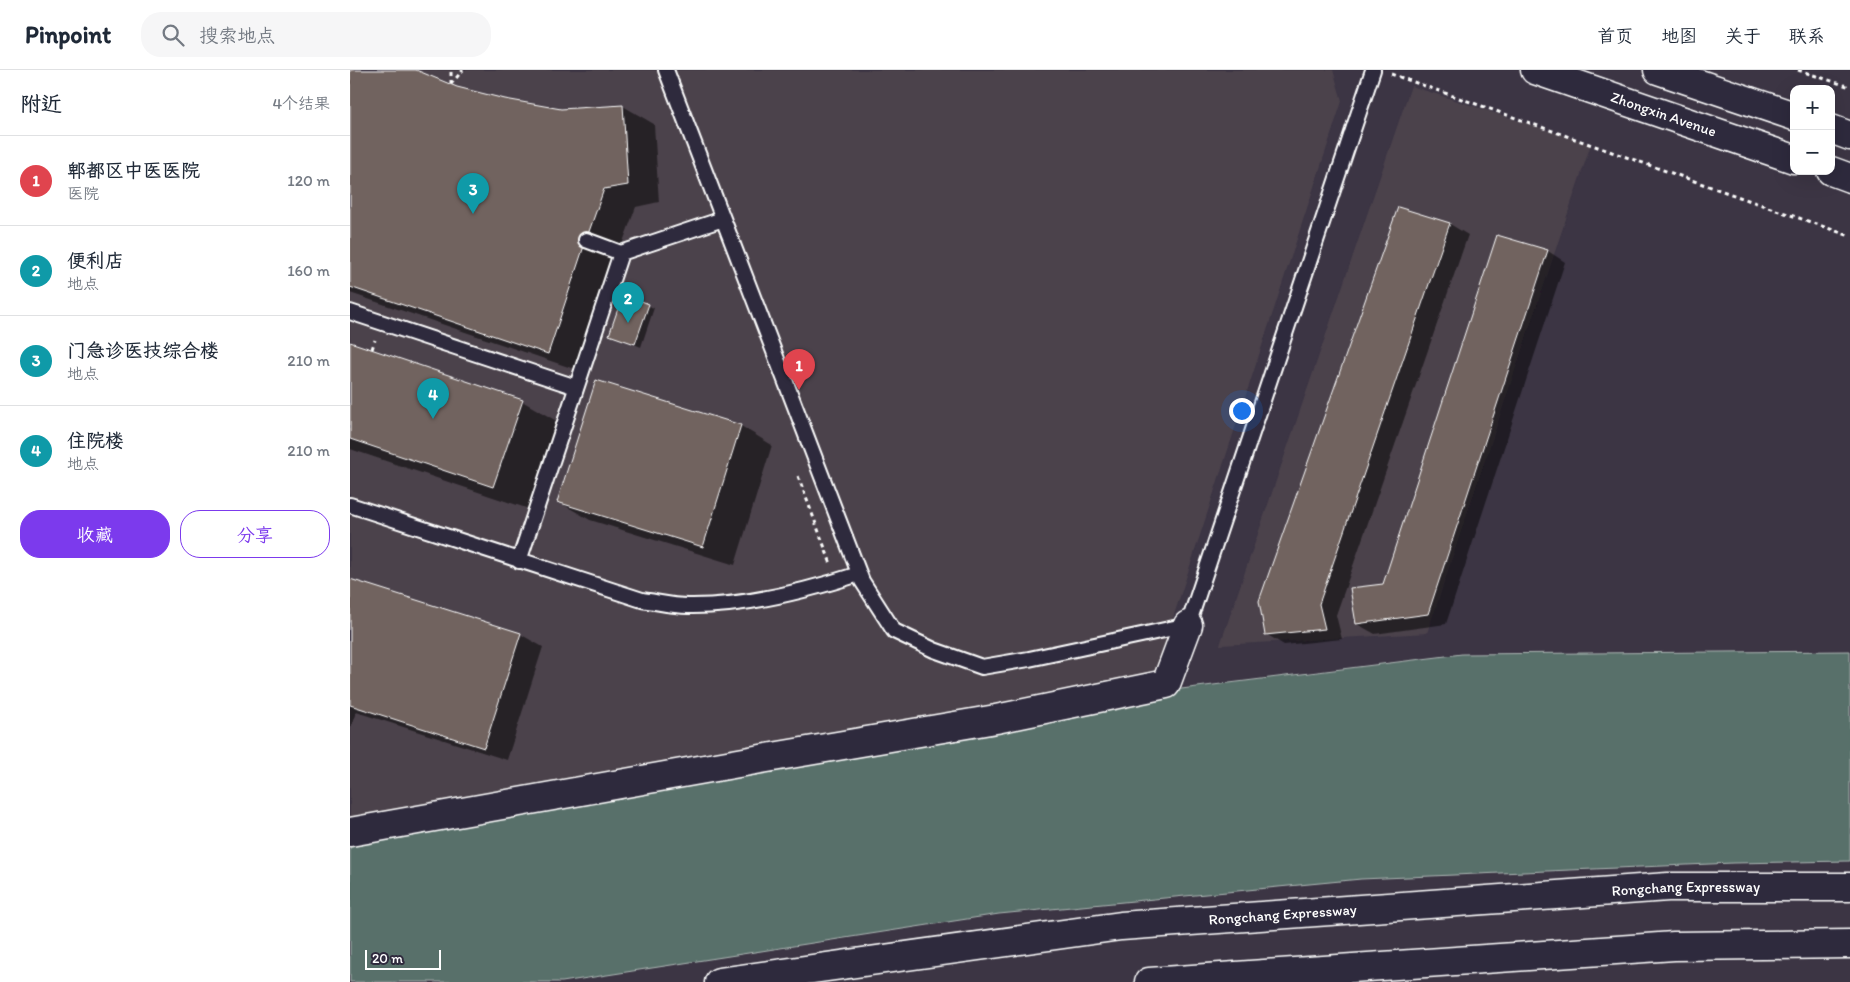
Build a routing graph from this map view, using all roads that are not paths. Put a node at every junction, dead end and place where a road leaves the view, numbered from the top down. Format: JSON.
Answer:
{"nodes":[{"id":1,"x":666,"y":70,"type":"edge"},
{"id":2,"x":1374,"y":70,"type":"edge"},
{"id":3,"x":1535,"y":70,"type":"edge"},
{"id":4,"x":1658,"y":70,"type":"edge"},
{"id":5,"x":1790,"y":115,"type":"edge"},
{"id":6,"x":1834,"y":130,"type":"edge"},
{"id":7,"x":1850,"y":136,"type":"edge"},
{"id":8,"x":1790,"y":158,"type":"edge"},
{"id":9,"x":1835,"y":172,"type":"edge"},
{"id":10,"x":1850,"y":178,"type":"edge"},
{"id":11,"x":723,"y":219,"type":"junction"},
{"id":12,"x":586,"y":240,"type":"dead end"},
{"id":13,"x":621,"y":253,"type":"junction"},
{"id":14,"x":350,"y":312,"type":"edge"},
{"id":15,"x":576,"y":387,"type":"junction"},
{"id":16,"x":350,"y":505,"type":"edge"},
{"id":17,"x":518,"y":561,"type":"junction"},
{"id":18,"x":859,"y":574,"type":"junction"},
{"id":19,"x":1188,"y":625,"type":"junction"},
{"id":20,"x":350,"y":832,"type":"edge"},
{"id":21,"x":1850,"y":887,"type":"edge"},
{"id":22,"x":1850,"y":944,"type":"edge"},
{"id":23,"x":719,"y":982,"type":"edge"},
{"id":24,"x":1149,"y":982,"type":"edge"}],
"edges":[{"from":1,"to":11,"type":"lane"},
{"from":2,"to":19,"type":"lane"},
{"from":3,"to":8,"type":"main road","name":"Zhongxin Avenue"},
{"from":4,"to":5,"type":"main road"},
{"from":6,"to":7,"type":"main road"},
{"from":9,"to":10,"type":"main road"},
{"from":11,"to":13,"type":"lane"},
{"from":11,"to":18,"type":"lane"},
{"from":12,"to":13,"type":"lane"},
{"from":13,"to":15,"type":"lane"},
{"from":14,"to":15,"type":"lane"},
{"from":15,"to":17,"type":"lane"},
{"from":16,"to":17,"type":"lane"},
{"from":17,"to":18,"type":"lane"},
{"from":18,"to":19,"type":"lane"},
{"from":19,"to":20,"type":"main road"},
{"from":21,"to":23,"type":"main road","name":"Rongchang Expressway"},
{"from":22,"to":24,"type":"main road"}]}
